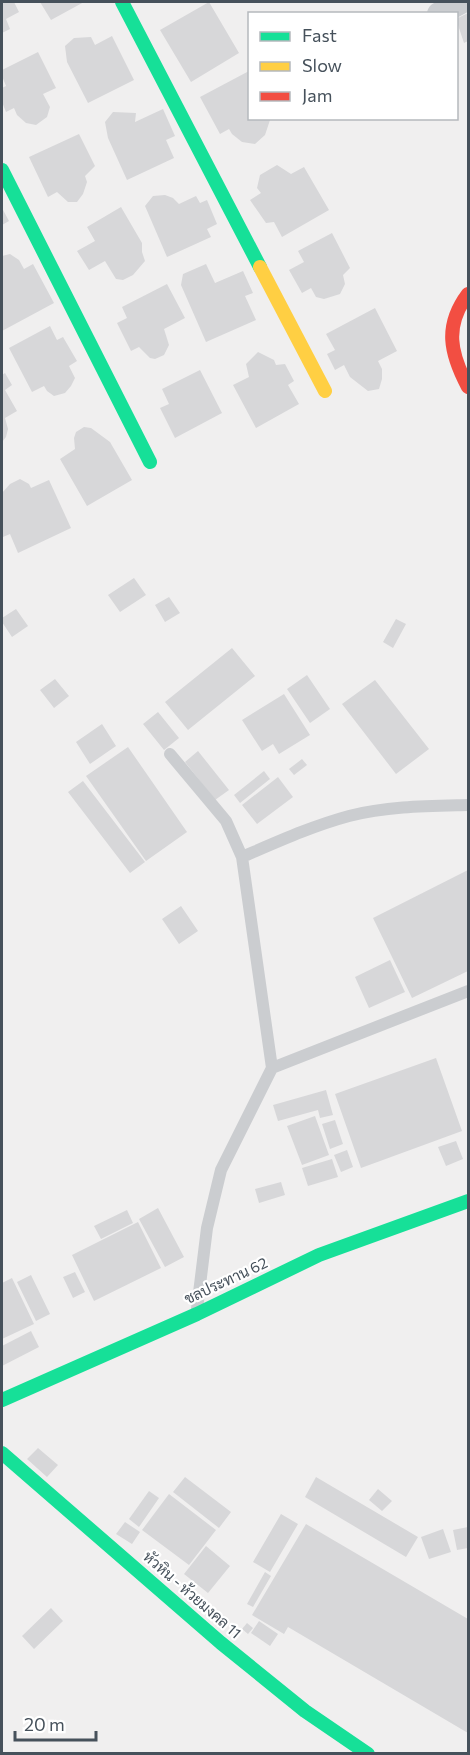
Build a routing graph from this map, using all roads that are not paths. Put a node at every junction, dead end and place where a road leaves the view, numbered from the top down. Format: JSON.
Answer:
{"nodes":[{"id":1,"x":122,"y":2,"type":"edge"},
{"id":2,"x":461,"y":2,"type":"edge"},
{"id":3,"x":443,"y":12,"type":"edge"},
{"id":4,"x":2,"y":170,"type":"edge"},
{"id":5,"x":468,"y":294,"type":"edge"},
{"id":6,"x":468,"y":387,"type":"edge"},
{"id":7,"x":325,"y":391,"type":"dead end"},
{"id":8,"x":150,"y":462,"type":"dead end"},
{"id":9,"x":170,"y":754,"type":"dead end"},
{"id":10,"x":468,"y":805,"type":"edge"},
{"id":11,"x":242,"y":857,"type":"junction"},
{"id":12,"x":468,"y":991,"type":"edge"},
{"id":13,"x":273,"y":1068,"type":"junction"},
{"id":14,"x":468,"y":1201,"type":"edge"},
{"id":15,"x":197,"y":1314,"type":"junction"},
{"id":16,"x":2,"y":1400,"type":"edge"},
{"id":17,"x":2,"y":1453,"type":"edge"},
{"id":18,"x":368,"y":1754,"type":"edge"}],
"edges":[{"from":1,"to":7,"type":"street"},
{"from":2,"to":3,"type":"street"},
{"from":4,"to":8,"type":"street"},
{"from":5,"to":6,"type":"street"},
{"from":9,"to":11,"type":"lane"},
{"from":10,"to":11,"type":"lane"},
{"from":11,"to":13,"type":"lane"},
{"from":12,"to":13,"type":"lane"},
{"from":13,"to":15,"type":"lane"},
{"from":14,"to":15,"type":"street","name":"ชลประทาน 62"},
{"from":15,"to":16,"type":"street","name":"ชลประทาน 62"},
{"from":17,"to":18,"type":"street","name":"หัวหิน - ห้วยมงคล 11"}]}
